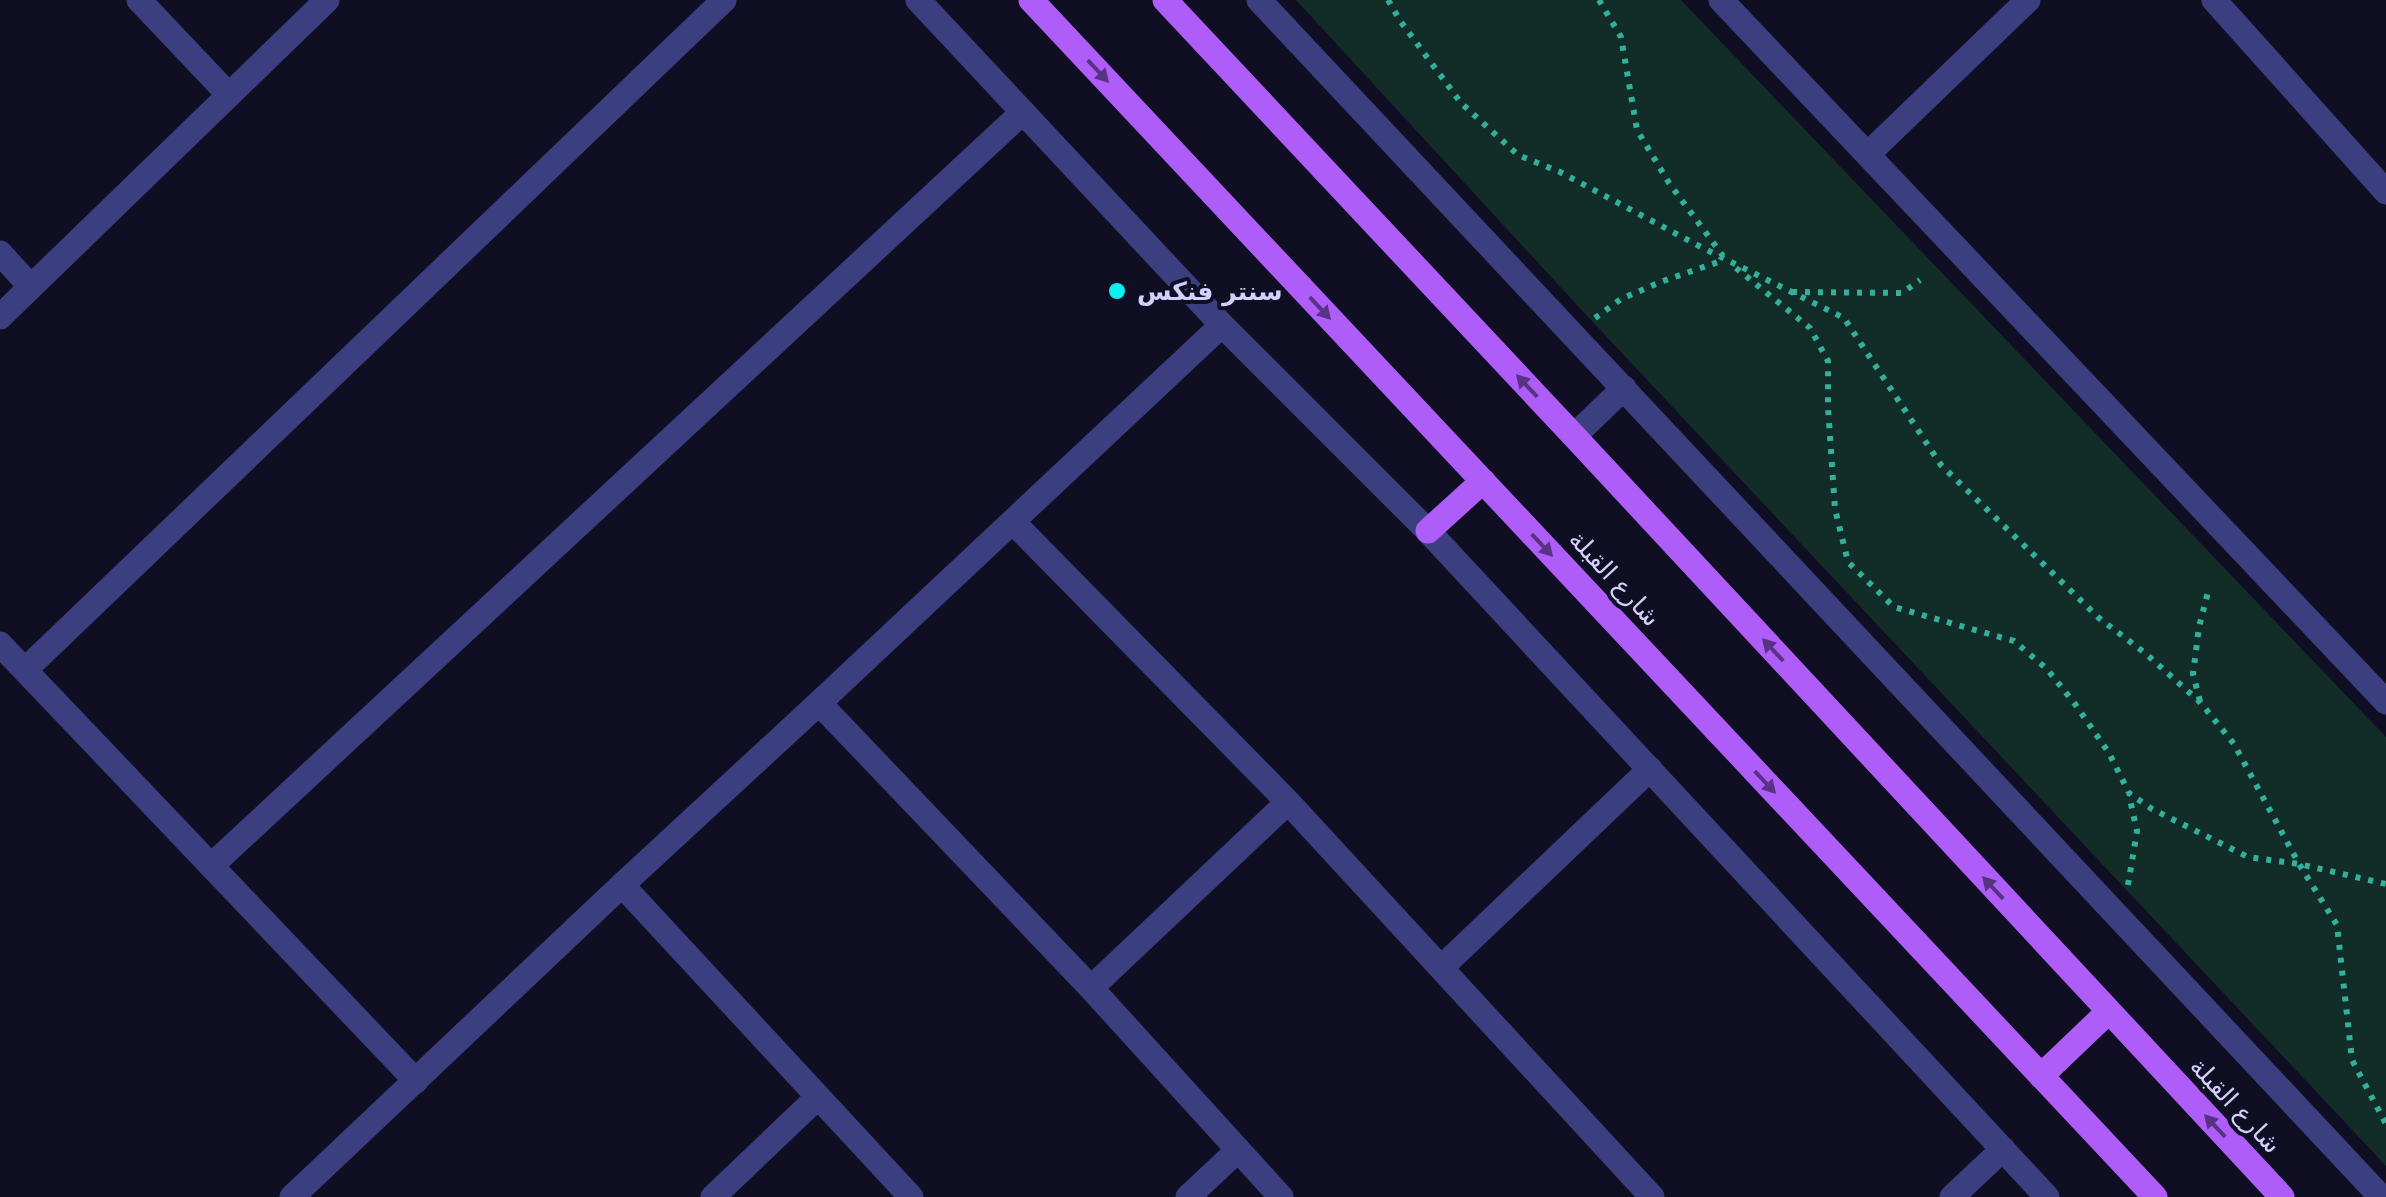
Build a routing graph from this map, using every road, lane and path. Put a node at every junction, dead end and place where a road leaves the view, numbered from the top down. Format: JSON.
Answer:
{"nodes":[{"id":1,"x":140,"y":0,"type":"edge"},
{"id":2,"x":327,"y":0,"type":"edge"},
{"id":3,"x":724,"y":0,"type":"edge"},
{"id":4,"x":918,"y":0,"type":"edge"},
{"id":5,"x":1031,"y":0,"type":"edge"},
{"id":6,"x":1165,"y":0,"type":"edge"},
{"id":7,"x":1259,"y":0,"type":"edge"},
{"id":8,"x":1388,"y":0,"type":"edge"},
{"id":9,"x":1599,"y":0,"type":"edge"},
{"id":10,"x":1722,"y":0,"type":"edge"},
{"id":11,"x":2028,"y":0,"type":"edge"},
{"id":12,"x":2214,"y":0,"type":"edge"},
{"id":13,"x":229,"y":95,"type":"junction"},
{"id":14,"x":1023,"y":112,"type":"junction"},
{"id":15,"x":1868,"y":154,"type":"junction"},
{"id":16,"x":2386,"y":192,"type":"edge"},
{"id":17,"x":0,"y":253,"type":"edge"},
{"id":18,"x":1726,"y":259,"type":"junction"},
{"id":19,"x":1920,"y":280,"type":"dead end"},
{"id":20,"x":31,"y":287,"type":"junction"},
{"id":21,"x":1791,"y":292,"type":"junction"},
{"id":22,"x":0,"y":317,"type":"edge"},
{"id":23,"x":1222,"y":325,"type":"junction"},
{"id":24,"x":1573,"y":334,"type":"junction"},
{"id":25,"x":1624,"y":388,"type":"junction"},
{"id":26,"x":1574,"y":436,"type":"junction"},
{"id":27,"x":1483,"y":482,"type":"junction"},
{"id":28,"x":1014,"y":522,"type":"junction"},
{"id":29,"x":1428,"y":531,"type":"junction"},
{"id":30,"x":2209,"y":588,"type":"dead end"},
{"id":31,"x":0,"y":644,"type":"edge"},
{"id":32,"x":25,"y":670,"type":"junction"},
{"id":33,"x":2200,"y":702,"type":"junction"},
{"id":34,"x":2386,"y":702,"type":"edge"},
{"id":35,"x":819,"y":704,"type":"junction"},
{"id":36,"x":1650,"y":768,"type":"junction"},
{"id":37,"x":2129,"y":793,"type":"junction"},
{"id":38,"x":1288,"y":802,"type":"junction"},
{"id":39,"x":2299,"y":864,"type":"junction"},
{"id":40,"x":211,"y":866,"type":"junction"},
{"id":41,"x":2386,"y":884,"type":"edge"},
{"id":42,"x":622,"y":885,"type":"junction"},
{"id":43,"x":2119,"y":916,"type":"junction"},
{"id":44,"x":1441,"y":968,"type":"junction"},
{"id":45,"x":1091,"y":988,"type":"junction"},
{"id":46,"x":2108,"y":1012,"type":"junction"},
{"id":47,"x":2042,"y":1076,"type":"junction"},
{"id":48,"x":416,"y":1081,"type":"junction"},
{"id":49,"x":818,"y":1097,"type":"junction"},
{"id":50,"x":2386,"y":1124,"type":"edge"},
{"id":51,"x":2003,"y":1149,"type":"junction"},
{"id":52,"x":1238,"y":1150,"type":"junction"},
{"id":53,"x":292,"y":1197,"type":"edge"},
{"id":54,"x":713,"y":1197,"type":"edge"},
{"id":55,"x":911,"y":1197,"type":"edge"},
{"id":56,"x":1188,"y":1197,"type":"edge"},
{"id":57,"x":1281,"y":1197,"type":"edge"},
{"id":58,"x":1652,"y":1197,"type":"edge"},
{"id":59,"x":1952,"y":1197,"type":"edge"},
{"id":60,"x":2048,"y":1197,"type":"edge"},
{"id":61,"x":2156,"y":1197,"type":"edge"},
{"id":62,"x":2282,"y":1197,"type":"edge"},
{"id":63,"x":2381,"y":1197,"type":"edge"}],
"edges":[{"from":1,"to":13,"type":"street"},
{"from":2,"to":13,"type":"street"},
{"from":3,"to":32,"type":"street"},
{"from":4,"to":14,"type":"street"},
{"from":5,"to":27,"type":"main road","name":"شارع القبلة","one_way":true},
{"from":26,"to":6,"type":"main road","name":"شارع القبلة","one_way":true},
{"from":7,"to":24,"type":"street"},
{"from":8,"to":18,"type":"path"},
{"from":9,"to":18,"type":"path"},
{"from":10,"to":15,"type":"street"},
{"from":11,"to":15,"type":"street"},
{"from":12,"to":16,"type":"street"},
{"from":13,"to":20,"type":"street"},
{"from":14,"to":23,"type":"street"},
{"from":14,"to":40,"type":"street"},
{"from":15,"to":34,"type":"street"},
{"from":17,"to":20,"type":"street"},
{"from":18,"to":21,"type":"path"},
{"from":18,"to":24,"type":"path"},
{"from":18,"to":37,"type":"path"},
{"from":19,"to":21,"type":"path"},
{"from":20,"to":22,"type":"street"},
{"from":21,"to":33,"type":"path"},
{"from":23,"to":28,"type":"street"},
{"from":23,"to":29,"type":"street"},
{"from":24,"to":25,"type":"street"},
{"from":25,"to":26,"type":"street"},
{"from":25,"to":43,"type":"street"},
{"from":46,"to":26,"type":"main road","name":"شارع القبلة","one_way":true},
{"from":27,"to":29,"type":"main road"},
{"from":27,"to":47,"type":"main road","name":"شارع القبلة","one_way":true},
{"from":28,"to":35,"type":"street"},
{"from":28,"to":38,"type":"street"},
{"from":29,"to":36,"type":"street"},
{"from":30,"to":33,"type":"path"},
{"from":31,"to":32,"type":"street"},
{"from":32,"to":40,"type":"street"},
{"from":33,"to":39,"type":"path"},
{"from":35,"to":42,"type":"street"},
{"from":35,"to":45,"type":"street"},
{"from":36,"to":44,"type":"street"},
{"from":36,"to":51,"type":"street"},
{"from":37,"to":39,"type":"path"},
{"from":37,"to":43,"type":"path"},
{"from":38,"to":44,"type":"street"},
{"from":38,"to":45,"type":"street"},
{"from":39,"to":41,"type":"path"},
{"from":39,"to":50,"type":"path"},
{"from":40,"to":48,"type":"street"},
{"from":42,"to":48,"type":"street"},
{"from":42,"to":49,"type":"street"},
{"from":43,"to":63,"type":"street"},
{"from":44,"to":58,"type":"street"},
{"from":45,"to":52,"type":"street"},
{"from":46,"to":47,"type":"main road"},
{"from":62,"to":46,"type":"main road","name":"شارع القبلة","one_way":true},
{"from":47,"to":61,"type":"main road","name":"شارع القبلة"},
{"from":48,"to":53,"type":"street"},
{"from":49,"to":54,"type":"street"},
{"from":49,"to":55,"type":"street"},
{"from":51,"to":59,"type":"street"},
{"from":51,"to":60,"type":"street"},
{"from":52,"to":56,"type":"street"},
{"from":52,"to":57,"type":"street"}]}
